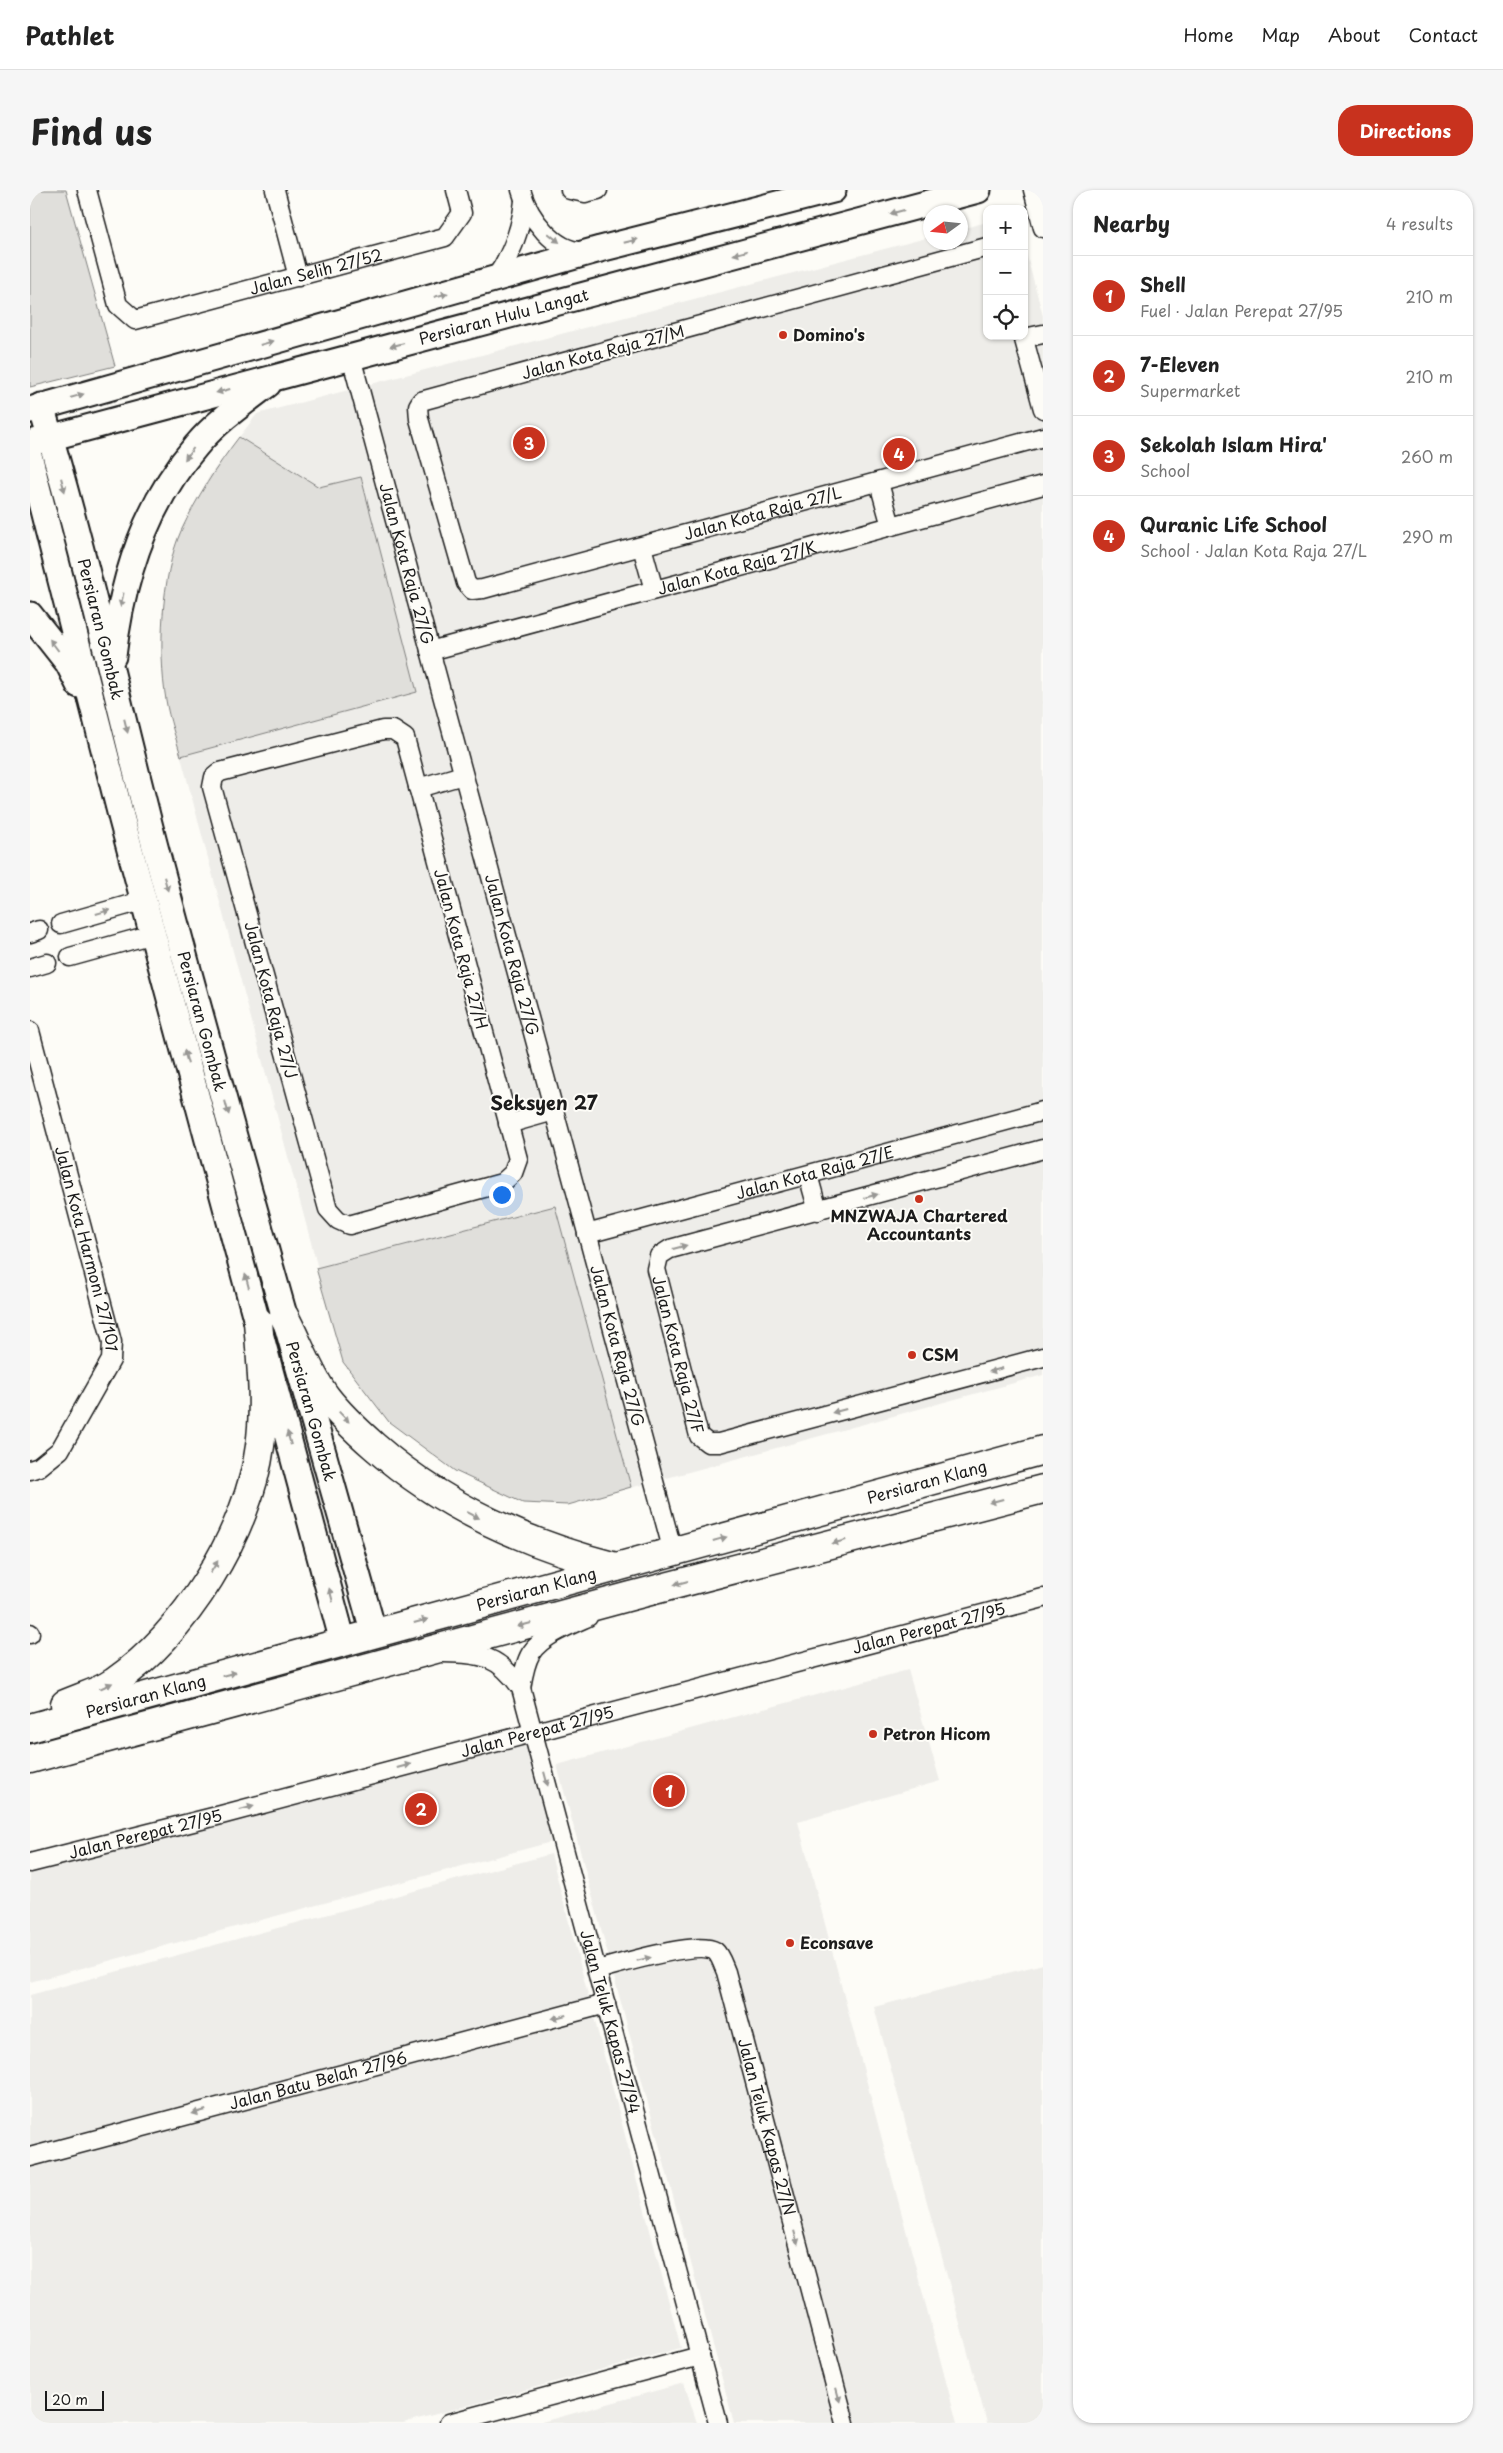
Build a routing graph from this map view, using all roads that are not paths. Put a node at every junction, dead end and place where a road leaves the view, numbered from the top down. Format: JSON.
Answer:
{"nodes":[{"id":1,"x":87,"y":190,"type":"edge"},
{"id":2,"x":275,"y":190,"type":"edge"},
{"id":3,"x":456,"y":190,"type":"edge"},
{"id":4,"x":833,"y":190,"type":"edge"},
{"id":5,"x":978,"y":190,"type":"edge"},
{"id":6,"x":1033,"y":190,"type":"edge"},
{"id":7,"x":522,"y":195,"type":"edge"},
{"id":8,"x":1043,"y":228,"type":"edge"},
{"id":9,"x":600,"y":249,"type":"junction"},
{"id":10,"x":983,"y":249,"type":"edge"},
{"id":11,"x":298,"y":277,"type":"junction"},
{"id":12,"x":494,"y":280,"type":"junction"},
{"id":13,"x":1043,"y":334,"type":"edge"},
{"id":14,"x":1028,"y":336,"type":"edge"},
{"id":15,"x":1024,"y":340,"type":"edge"},
{"id":16,"x":351,"y":357,"type":"junction"},
{"id":17,"x":278,"y":376,"type":"junction"},
{"id":18,"x":35,"y":408,"type":"edge"},
{"id":19,"x":1043,"y":409,"type":"edge"},
{"id":20,"x":1043,"y":437,"type":"edge"},
{"id":21,"x":40,"y":440,"type":"edge"},
{"id":22,"x":30,"y":459,"type":"edge"},
{"id":23,"x":879,"y":483,"type":"junction"},
{"id":24,"x":1043,"y":486,"type":"edge"},
{"id":25,"x":891,"y":526,"type":"junction"},
{"id":26,"x":642,"y":547,"type":"junction"},
{"id":27,"x":483,"y":589,"type":"joint"},
{"id":28,"x":654,"y":590,"type":"junction"},
{"id":29,"x":30,"y":615,"type":"edge"},
{"id":30,"x":430,"y":651,"type":"junction"},
{"id":31,"x":112,"y":670,"type":"junction"},
{"id":32,"x":96,"y":718,"type":"junction"},
{"id":33,"x":393,"y":730,"type":"joint"},
{"id":34,"x":464,"y":775,"type":"junction"},
{"id":35,"x":418,"y":788,"type":"junction"},
{"id":36,"x":145,"y":900,"type":"junction"},
{"id":37,"x":61,"y":924,"type":"dead end"},
{"id":38,"x":153,"y":934,"type":"junction"},
{"id":39,"x":70,"y":957,"type":"dead end"},
{"id":40,"x":48,"y":963,"type":"dead end"},
{"id":41,"x":30,"y":968,"type":"edge"},
{"id":42,"x":30,"y":1031,"type":"edge"},
{"id":43,"x":554,"y":1111,"type":"junction"},
{"id":44,"x":1043,"y":1112,"type":"edge"},
{"id":45,"x":508,"y":1124,"type":"junction"},
{"id":46,"x":1043,"y":1149,"type":"edge"},
{"id":47,"x":513,"y":1173,"type":"joint"},
{"id":48,"x":808,"y":1175,"type":"junction"},
{"id":49,"x":818,"y":1211,"type":"junction"},
{"id":50,"x":587,"y":1234,"type":"junction"},
{"id":51,"x":284,"y":1316,"type":"junction"},
{"id":52,"x":258,"y":1322,"type":"junction"},
{"id":53,"x":1043,"y":1357,"type":"edge"},
{"id":54,"x":1043,"y":1450,"type":"edge"},
{"id":55,"x":30,"y":1470,"type":"edge"},
{"id":56,"x":1043,"y":1489,"type":"edge"},
{"id":57,"x":673,"y":1552,"type":"junction"},
{"id":58,"x":619,"y":1568,"type":"junction"},
{"id":59,"x":631,"y":1596,"type":"junction"},
{"id":60,"x":1043,"y":1598,"type":"edge"},
{"id":61,"x":374,"y":1634,"type":"junction"},
{"id":62,"x":343,"y":1642,"type":"junction"},
{"id":63,"x":421,"y":1653,"type":"junction"},
{"id":64,"x":521,"y":1688,"type":"junction"},
{"id":65,"x":30,"y":1721,"type":"edge"},
{"id":66,"x":30,"y":1728,"type":"edge"},
{"id":67,"x":533,"y":1732,"type":"junction"},
{"id":68,"x":30,"y":1759,"type":"edge"},
{"id":69,"x":30,"y":1863,"type":"edge"},
{"id":70,"x":597,"y":1970,"type":"junction"},
{"id":71,"x":606,"y":2004,"type":"junction"},
{"id":72,"x":30,"y":2157,"type":"edge"},
{"id":73,"x":700,"y":2356,"type":"junction"},
{"id":74,"x":449,"y":2423,"type":"edge"},
{"id":75,"x":718,"y":2423,"type":"edge"},
{"id":76,"x":845,"y":2423,"type":"edge"}],
"edges":[{"from":1,"to":11,"type":"street","name":"Jalan Selih 27/52"},
{"from":2,"to":11,"type":"street"},
{"from":3,"to":11,"type":"street","name":"Jalan Selih 27/52"},
{"from":9,"to":4,"type":"main road","one_way":true},
{"from":5,"to":16,"type":"main road","name":"Persiaran Hulu Langat","one_way":true},
{"from":6,"to":8,"type":"street"},
{"from":7,"to":9,"type":"street","one_way":true},
{"from":7,"to":12,"type":"street"},
{"from":9,"to":12,"type":"main road"},
{"from":10,"to":27,"type":"street","name":"Jalan Kota Raja 27/M"},
{"from":18,"to":12,"type":"main road","one_way":true},
{"from":13,"to":14,"type":"street"},
{"from":15,"to":19,"type":"street"},
{"from":16,"to":17,"type":"main road","name":"Persiaran Hulu Langat"},
{"from":16,"to":30,"type":"street","name":"Jalan Kota Raja 27/G"},
{"from":17,"to":21,"type":"main road","name":"Persiaran Hulu Langat","one_way":true},
{"from":17,"to":31,"type":"main road","one_way":true},
{"from":18,"to":21,"type":"main road","name":"Persiaran Gombak"},
{"from":20,"to":23,"type":"street","name":"Jalan Kota Raja 27/L"},
{"from":21,"to":31,"type":"main road","name":"Persiaran Gombak","one_way":true},
{"from":22,"to":32,"type":"main road","name":"Persiaran Gombak"},
{"from":23,"to":25,"type":"street"},
{"from":23,"to":26,"type":"street","name":"Jalan Kota Raja 27/L"},
{"from":24,"to":25,"type":"street","name":"Jalan Kota Raja 27/K"},
{"from":25,"to":28,"type":"street","name":"Jalan Kota Raja 27/K"},
{"from":26,"to":27,"type":"street","name":"Jalan Kota Raja 27/L"},
{"from":26,"to":28,"type":"street"},
{"from":28,"to":30,"type":"street","name":"Jalan Kota Raja 27/K"},
{"from":32,"to":29,"type":"main road","one_way":true},
{"from":30,"to":34,"type":"street","name":"Jalan Kota Raja 27/G"},
{"from":31,"to":51,"type":"main road","name":"Persiaran Gombak","one_way":true},
{"from":32,"to":36,"type":"main road","name":"Persiaran Gombak"},
{"from":33,"to":35,"type":"street","name":"Jalan Kota Raja 27/H"},
{"from":33,"to":47,"type":"street","name":"Jalan Kota Raja 27/J"},
{"from":34,"to":35,"type":"street"},
{"from":34,"to":43,"type":"street","name":"Jalan Kota Raja 27/G"},
{"from":35,"to":45,"type":"street","name":"Jalan Kota Raja 27/H"},
{"from":37,"to":36,"type":"street","one_way":true},
{"from":36,"to":38,"type":"main road","name":"Persiaran Gombak"},
{"from":38,"to":39,"type":"street"},
{"from":52,"to":38,"type":"main road","name":"Persiaran Gombak","one_way":true},
{"from":40,"to":41,"type":"street"},
{"from":42,"to":55,"type":"street","name":"Jalan Kota Harmoni 27/101"},
{"from":43,"to":45,"type":"street"},
{"from":43,"to":50,"type":"street","name":"Jalan Kota Raja 27/G"},
{"from":44,"to":48,"type":"street","name":"Jalan Kota Raja 27/E"},
{"from":45,"to":47,"type":"street","name":"Jalan Kota Raja 27/H"},
{"from":49,"to":46,"type":"street","name":"Jalan Kota Raja 27/F","one_way":true},
{"from":48,"to":49,"type":"street"},
{"from":48,"to":50,"type":"street","name":"Jalan Kota Raja 27/E"},
{"from":53,"to":49,"type":"street","name":"Jalan Kota Raja 27/F","one_way":true},
{"from":50,"to":57,"type":"street","name":"Jalan Kota Raja 27/G"},
{"from":51,"to":58,"type":"main road","one_way":true},
{"from":51,"to":61,"type":"main road","name":"Persiaran Gombak"},
{"from":62,"to":52,"type":"main road","name":"Persiaran Gombak","one_way":true},
{"from":65,"to":52,"type":"main road","one_way":true},
{"from":57,"to":54,"type":"main road","name":"Persiaran Klang","one_way":true},
{"from":56,"to":59,"type":"main road","name":"Persiaran Klang","one_way":true},
{"from":57,"to":58,"type":"main road","name":"Persiaran Klang"},
{"from":61,"to":58,"type":"main road","name":"Persiaran Klang","one_way":true},
{"from":59,"to":63,"type":"main road","name":"Persiaran Klang","one_way":true},
{"from":59,"to":64,"type":"street"},
{"from":60,"to":67,"type":"street","name":"Jalan Perepat 27/95"},
{"from":61,"to":62,"type":"main road","name":"Persiaran Klang"},
{"from":66,"to":62,"type":"main road","name":"Persiaran Klang","one_way":true},
{"from":63,"to":64,"type":"street"},
{"from":63,"to":68,"type":"main road","name":"Persiaran Klang"},
{"from":64,"to":67,"type":"street","name":"Jalan Teluk Kapas 27/94"},
{"from":69,"to":67,"type":"street","name":"Jalan Perepat 27/95","one_way":true},
{"from":67,"to":70,"type":"street","name":"Jalan Teluk Kapas 27/94","one_way":true},
{"from":70,"to":71,"type":"street","name":"Jalan Teluk Kapas 27/94"},
{"from":70,"to":76,"type":"street","name":"Jalan Teluk Kapas 27/N","one_way":true},
{"from":71,"to":72,"type":"street","name":"Jalan Batu Belah 27/96","one_way":true},
{"from":71,"to":73,"type":"street","name":"Jalan Teluk Kapas 27/94"},
{"from":73,"to":74,"type":"street"},
{"from":73,"to":75,"type":"street","name":"Jalan Teluk Kapas 27/94"}]}
